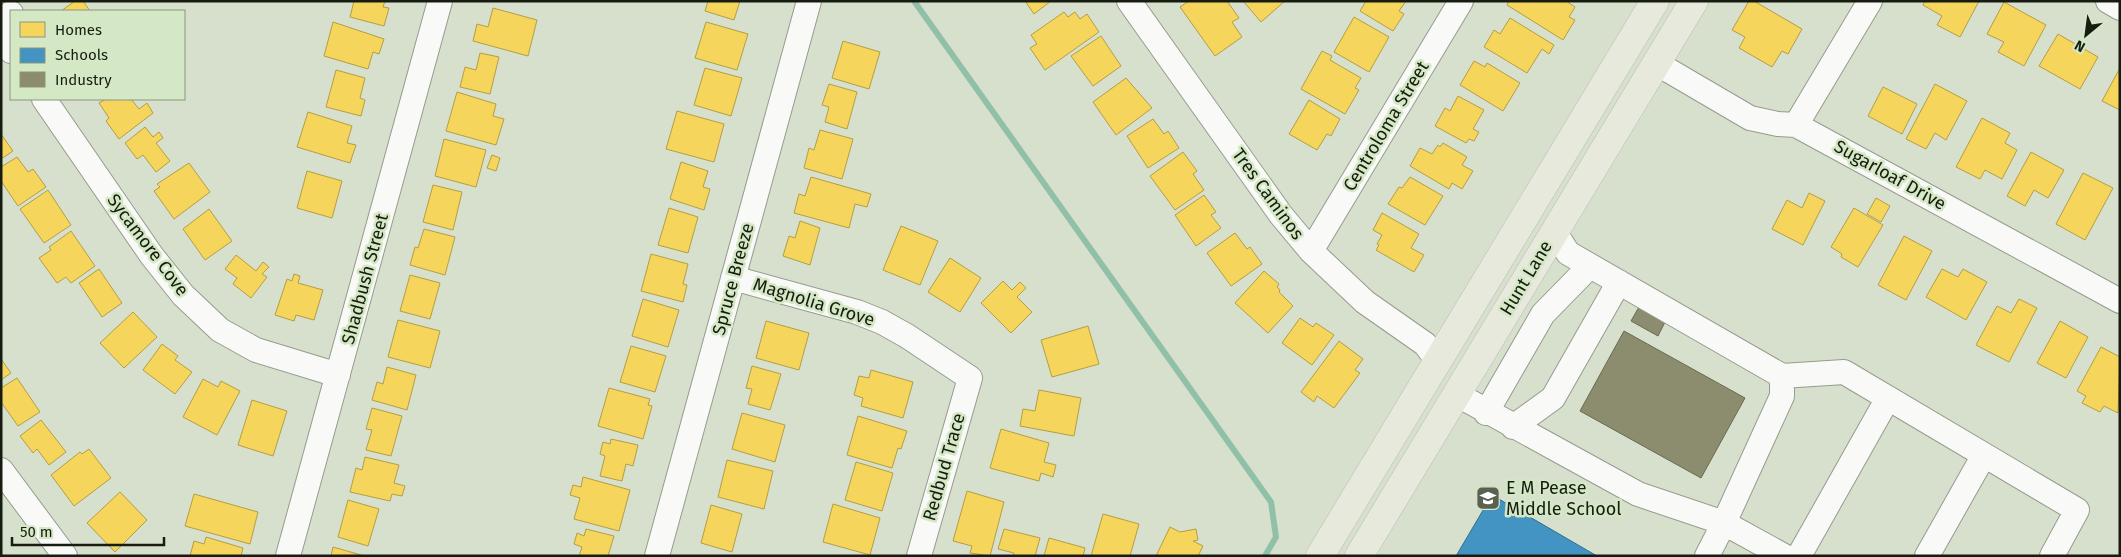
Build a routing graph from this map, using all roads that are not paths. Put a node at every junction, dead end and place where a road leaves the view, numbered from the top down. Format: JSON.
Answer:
{"nodes":[{"id":1,"x":440,"y":1,"type":"edge"},
{"id":2,"x":809,"y":1,"type":"edge"},
{"id":3,"x":1129,"y":1,"type":"edge"},
{"id":4,"x":1461,"y":1,"type":"edge"},
{"id":5,"x":1655,"y":1,"type":"edge"},
{"id":6,"x":1694,"y":1,"type":"edge"},
{"id":7,"x":1870,"y":1,"type":"edge"},
{"id":8,"x":2108,"y":1,"type":"edge"},
{"id":9,"x":2120,"y":8,"type":"edge"},
{"id":10,"x":10,"y":15,"type":"edge"},
{"id":11,"x":1,"y":26,"type":"edge"},
{"id":12,"x":1,"y":36,"type":"edge"},
{"id":13,"x":10,"y":50,"type":"edge"},
{"id":14,"x":1656,"y":64,"type":"junction"},
{"id":15,"x":45,"y":100,"type":"edge"},
{"id":16,"x":1796,"y":125,"type":"junction"},
{"id":17,"x":1554,"y":167,"type":"junction"},
{"id":18,"x":1554,"y":232,"type":"junction"},
{"id":19,"x":1311,"y":252,"type":"junction"},
{"id":20,"x":1590,"y":266,"type":"junction"},
{"id":21,"x":733,"y":278,"type":"junction"},
{"id":22,"x":1619,"y":282,"type":"junction"},
{"id":23,"x":2120,"y":301,"type":"edge"},
{"id":24,"x":1437,"y":360,"type":"junction"},
{"id":25,"x":338,"y":375,"type":"junction"},
{"id":26,"x":1782,"y":376,"type":"junction"},
{"id":27,"x":970,"y":378,"type":"joint"},
{"id":28,"x":1456,"y":394,"type":"junction"},
{"id":29,"x":1888,"y":398,"type":"junction"},
{"id":30,"x":1486,"y":413,"type":"junction"},
{"id":31,"x":1513,"y":427,"type":"junction"},
{"id":32,"x":1984,"y":455,"type":"junction"},
{"id":33,"x":1,"y":470,"type":"edge"},
{"id":34,"x":1724,"y":523,"type":"junction"},
{"id":35,"x":65,"y":556,"type":"edge"},
{"id":36,"x":288,"y":556,"type":"edge"},
{"id":37,"x":656,"y":556,"type":"edge"},
{"id":38,"x":919,"y":556,"type":"edge"},
{"id":39,"x":1320,"y":556,"type":"edge"},
{"id":40,"x":1359,"y":556,"type":"edge"},
{"id":41,"x":1707,"y":556,"type":"edge"},
{"id":42,"x":1784,"y":556,"type":"edge"},
{"id":43,"x":1799,"y":556,"type":"edge"},
{"id":44,"x":1928,"y":556,"type":"edge"},
{"id":45,"x":2052,"y":556,"type":"edge"}],
"edges":[{"from":1,"to":25,"type":"street","name":"Shadbush Street"},
{"from":2,"to":21,"type":"street","name":"Spruce Breeze"},
{"from":3,"to":19,"type":"street","name":"Tres Caminos"},
{"from":4,"to":19,"type":"street","name":"Centroloma Street"},
{"from":5,"to":17,"type":"main road","name":"Hunt Lane"},
{"from":6,"to":14,"type":"main road","name":"Hunt Lane"},
{"from":7,"to":16,"type":"street"},
{"from":8,"to":9,"type":"street"},
{"from":10,"to":11,"type":"street"},
{"from":12,"to":13,"type":"street"},
{"from":14,"to":16,"type":"street","name":"Sugarloaf Drive"},
{"from":14,"to":18,"type":"main road","name":"Hunt Lane"},
{"from":15,"to":25,"type":"street","name":"Sycamore Cove"},
{"from":16,"to":23,"type":"street","name":"Sugarloaf Drive"},
{"from":17,"to":18,"type":"main road"},
{"from":17,"to":24,"type":"main road","name":"Hunt Lane"},
{"from":18,"to":20,"type":"street"},
{"from":18,"to":28,"type":"main road","name":"Hunt Lane"},
{"from":19,"to":24,"type":"street","name":"Tres Caminos"},
{"from":20,"to":22,"type":"street"},
{"from":20,"to":30,"type":"street"},
{"from":21,"to":27,"type":"street","name":"Magnolia Grove"},
{"from":21,"to":37,"type":"street","name":"Spruce Breeze"},
{"from":22,"to":26,"type":"street"},
{"from":22,"to":31,"type":"street"},
{"from":24,"to":28,"type":"main road"},
{"from":24,"to":39,"type":"main road","name":"Hunt Lane"},
{"from":25,"to":36,"type":"street","name":"Shadbush Street"},
{"from":26,"to":29,"type":"street"},
{"from":26,"to":34,"type":"street"},
{"from":27,"to":38,"type":"street","name":"Redbud Trace"},
{"from":28,"to":30,"type":"street"},
{"from":28,"to":40,"type":"main road","name":"Hunt Lane"},
{"from":29,"to":32,"type":"street"},
{"from":29,"to":43,"type":"street"},
{"from":30,"to":31,"type":"street"},
{"from":31,"to":34,"type":"street"},
{"from":32,"to":44,"type":"street"},
{"from":32,"to":45,"type":"street"},
{"from":33,"to":35,"type":"street"},
{"from":34,"to":41,"type":"street"},
{"from":34,"to":42,"type":"street"}]}
